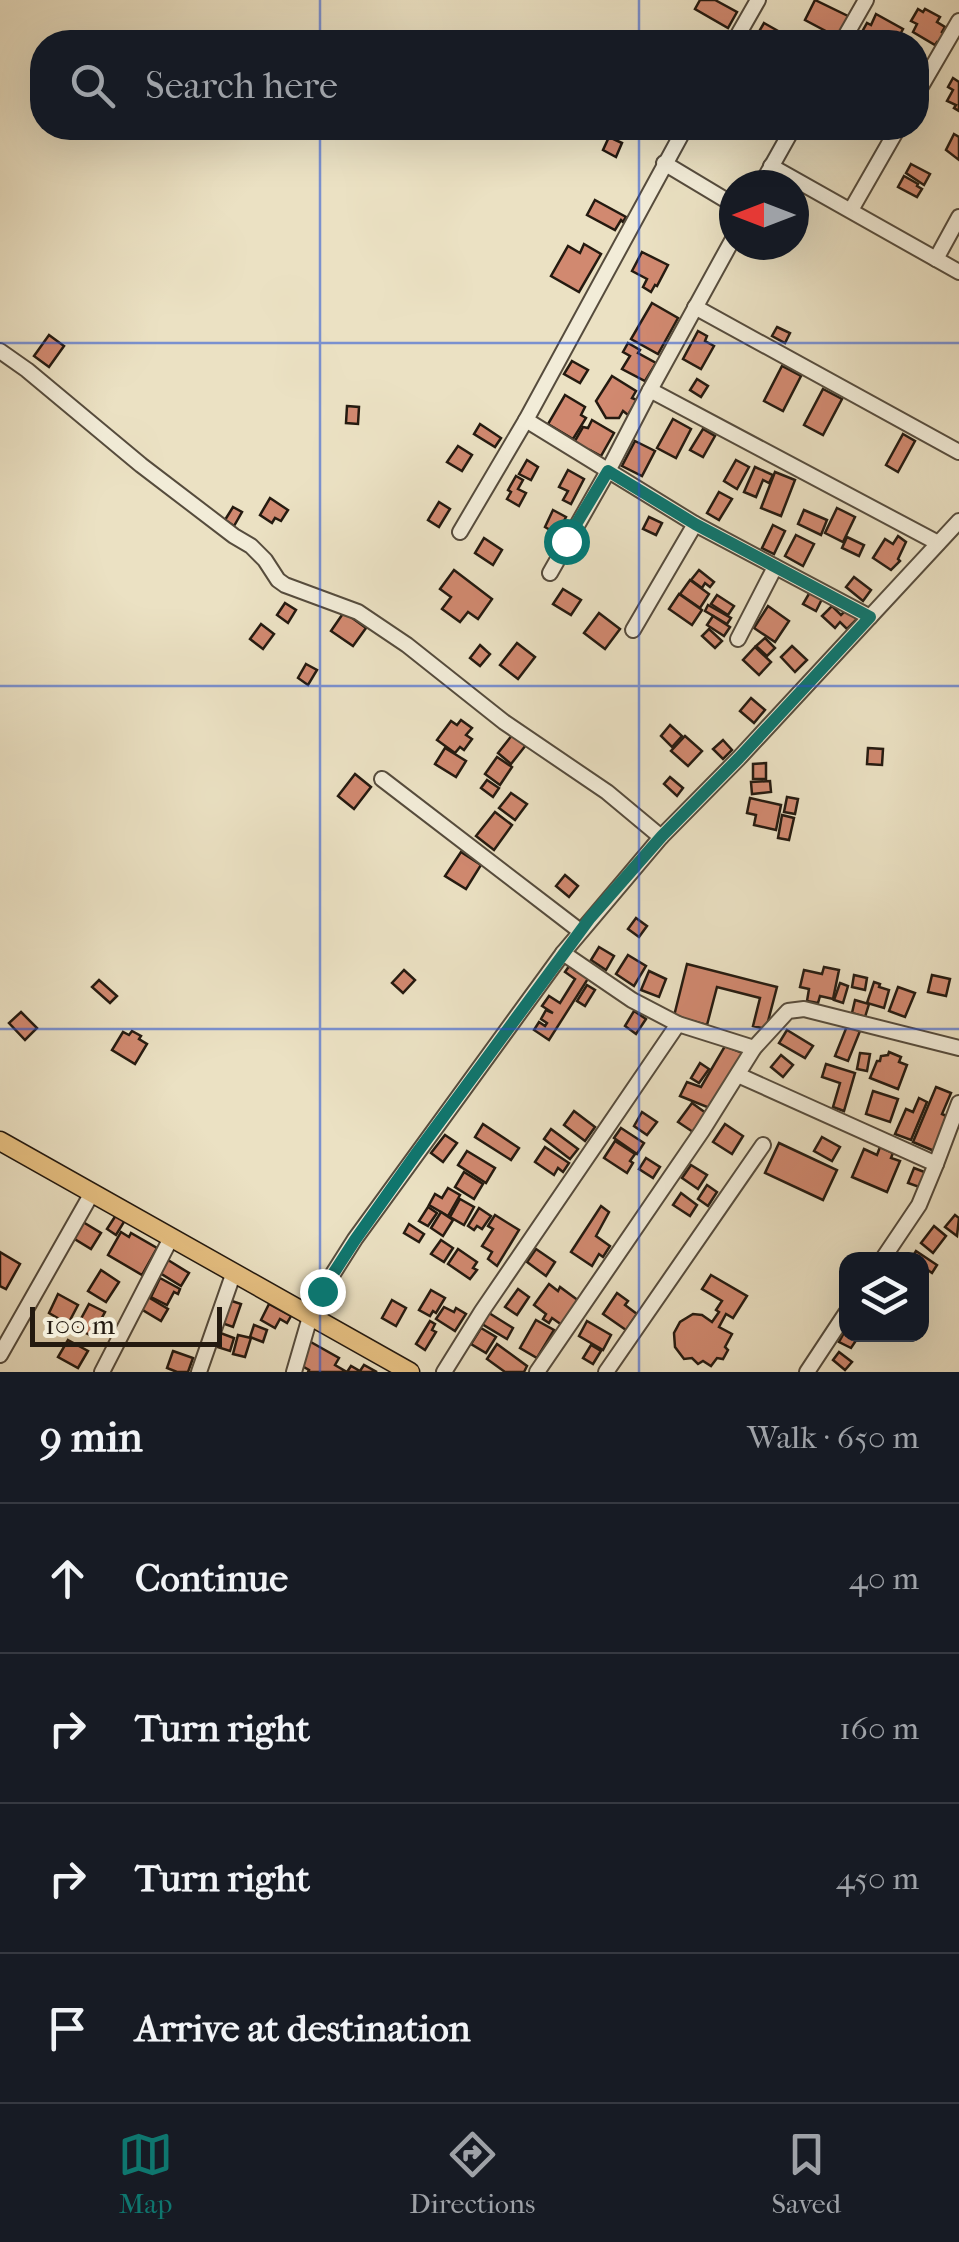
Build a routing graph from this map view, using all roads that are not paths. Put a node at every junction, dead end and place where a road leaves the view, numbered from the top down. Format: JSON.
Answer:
{"nodes":[{"id":1,"x":758,"y":0,"type":"edge"},
{"id":2,"x":866,"y":0,"type":"edge"},
{"id":3,"x":959,"y":20,"type":"edge"},
{"id":4,"x":741,"y":30,"type":"edge"},
{"id":5,"x":849,"y":30,"type":"edge"},
{"id":6,"x":929,"y":72,"type":"edge"},
{"id":7,"x":677,"y":140,"type":"edge"},
{"id":8,"x":786,"y":140,"type":"edge"},
{"id":9,"x":891,"y":140,"type":"edge"},
{"id":10,"x":664,"y":163,"type":"junction"},
{"id":11,"x":771,"y":166,"type":"junction"},
{"id":12,"x":769,"y":170,"type":"edge"},
{"id":13,"x":719,"y":196,"type":"edge"},
{"id":14,"x":851,"y":210,"type":"junction"},
{"id":15,"x":959,"y":217,"type":"edge"},
{"id":16,"x":936,"y":259,"type":"junction"},
{"id":17,"x":721,"y":260,"type":"edge"},
{"id":18,"x":959,"y":272,"type":"edge"},
{"id":19,"x":695,"y":307,"type":"junction"},
{"id":20,"x":0,"y":351,"type":"edge"},
{"id":21,"x":650,"y":390,"type":"junction"},
{"id":22,"x":526,"y":420,"type":"junction"},
{"id":23,"x":959,"y":452,"type":"edge"},
{"id":24,"x":608,"y":471,"type":"junction"},
{"id":25,"x":959,"y":521,"type":"edge"},
{"id":26,"x":695,"y":524,"type":"junction"},
{"id":27,"x":460,"y":532,"type":"dead end"},
{"id":28,"x":938,"y":543,"type":"junction"},
{"id":29,"x":776,"y":567,"type":"junction"},
{"id":30,"x":550,"y":573,"type":"dead end"},
{"id":31,"x":870,"y":617,"type":"junction"},
{"id":32,"x":633,"y":630,"type":"dead end"},
{"id":33,"x":738,"y":639,"type":"dead end"},
{"id":34,"x":382,"y":779,"type":"dead end"},
{"id":35,"x":662,"y":836,"type":"junction"},
{"id":36,"x":580,"y":930,"type":"junction"},
{"id":37,"x":562,"y":953,"type":"junction"},
{"id":38,"x":678,"y":1024,"type":"junction"},
{"id":39,"x":754,"y":1048,"type":"junction"},
{"id":40,"x":959,"y":1048,"type":"edge"},
{"id":41,"x":738,"y":1075,"type":"junction"},
{"id":42,"x":959,"y":1102,"type":"edge"},
{"id":43,"x":0,"y":1140,"type":"edge"},
{"id":44,"x":763,"y":1145,"type":"dead end"},
{"id":45,"x":936,"y":1164,"type":"junction"},
{"id":46,"x":92,"y":1193,"type":"junction"},
{"id":47,"x":171,"y":1238,"type":"junction"},
{"id":48,"x":887,"y":1252,"type":"edge"},
{"id":49,"x":234,"y":1272,"type":"junction"},
{"id":50,"x":310,"y":1316,"type":"junction"},
{"id":51,"x":839,"y":1322,"type":"edge"},
{"id":52,"x":0,"y":1354,"type":"edge"},
{"id":53,"x":102,"y":1372,"type":"edge"},
{"id":54,"x":199,"y":1372,"type":"edge"},
{"id":55,"x":294,"y":1372,"type":"edge"},
{"id":56,"x":410,"y":1372,"type":"edge"},
{"id":57,"x":444,"y":1372,"type":"edge"},
{"id":58,"x":537,"y":1372,"type":"edge"},
{"id":59,"x":606,"y":1372,"type":"edge"},
{"id":60,"x":806,"y":1372,"type":"edge"}],
"edges":[{"from":1,"to":4,"type":"street"},
{"from":2,"to":5,"type":"street"},
{"from":3,"to":6,"type":"street"},
{"from":7,"to":10,"type":"street"},
{"from":8,"to":11,"type":"street"},
{"from":9,"to":14,"type":"street"},
{"from":10,"to":13,"type":"street"},
{"from":10,"to":22,"type":"street"},
{"from":11,"to":12,"type":"street"},
{"from":11,"to":14,"type":"street"},
{"from":14,"to":16,"type":"street"},
{"from":15,"to":16,"type":"street"},
{"from":16,"to":18,"type":"street"},
{"from":17,"to":19,"type":"street"},
{"from":19,"to":21,"type":"street"},
{"from":19,"to":23,"type":"street"},
{"from":20,"to":35,"type":"street"},
{"from":21,"to":24,"type":"street"},
{"from":21,"to":28,"type":"street"},
{"from":22,"to":24,"type":"street"},
{"from":22,"to":27,"type":"street"},
{"from":24,"to":26,"type":"street"},
{"from":24,"to":30,"type":"street"},
{"from":25,"to":28,"type":"street"},
{"from":26,"to":29,"type":"street"},
{"from":26,"to":32,"type":"street"},
{"from":28,"to":31,"type":"street"},
{"from":29,"to":31,"type":"street"},
{"from":29,"to":33,"type":"street"},
{"from":31,"to":35,"type":"street"},
{"from":34,"to":36,"type":"street"},
{"from":35,"to":36,"type":"street"},
{"from":36,"to":37,"type":"street"},
{"from":37,"to":38,"type":"street"},
{"from":37,"to":50,"type":"street"},
{"from":38,"to":39,"type":"street"},
{"from":38,"to":57,"type":"street"},
{"from":39,"to":40,"type":"street"},
{"from":39,"to":41,"type":"street"},
{"from":41,"to":45,"type":"street"},
{"from":41,"to":58,"type":"street"},
{"from":42,"to":45,"type":"street"},
{"from":43,"to":46,"type":"main road"},
{"from":44,"to":59,"type":"street"},
{"from":45,"to":48,"type":"street"},
{"from":46,"to":47,"type":"main road"},
{"from":46,"to":52,"type":"street"},
{"from":47,"to":49,"type":"main road"},
{"from":47,"to":53,"type":"street"},
{"from":49,"to":50,"type":"main road"},
{"from":49,"to":54,"type":"street"},
{"from":50,"to":55,"type":"street"},
{"from":50,"to":56,"type":"main road"},
{"from":51,"to":60,"type":"street"}]}
